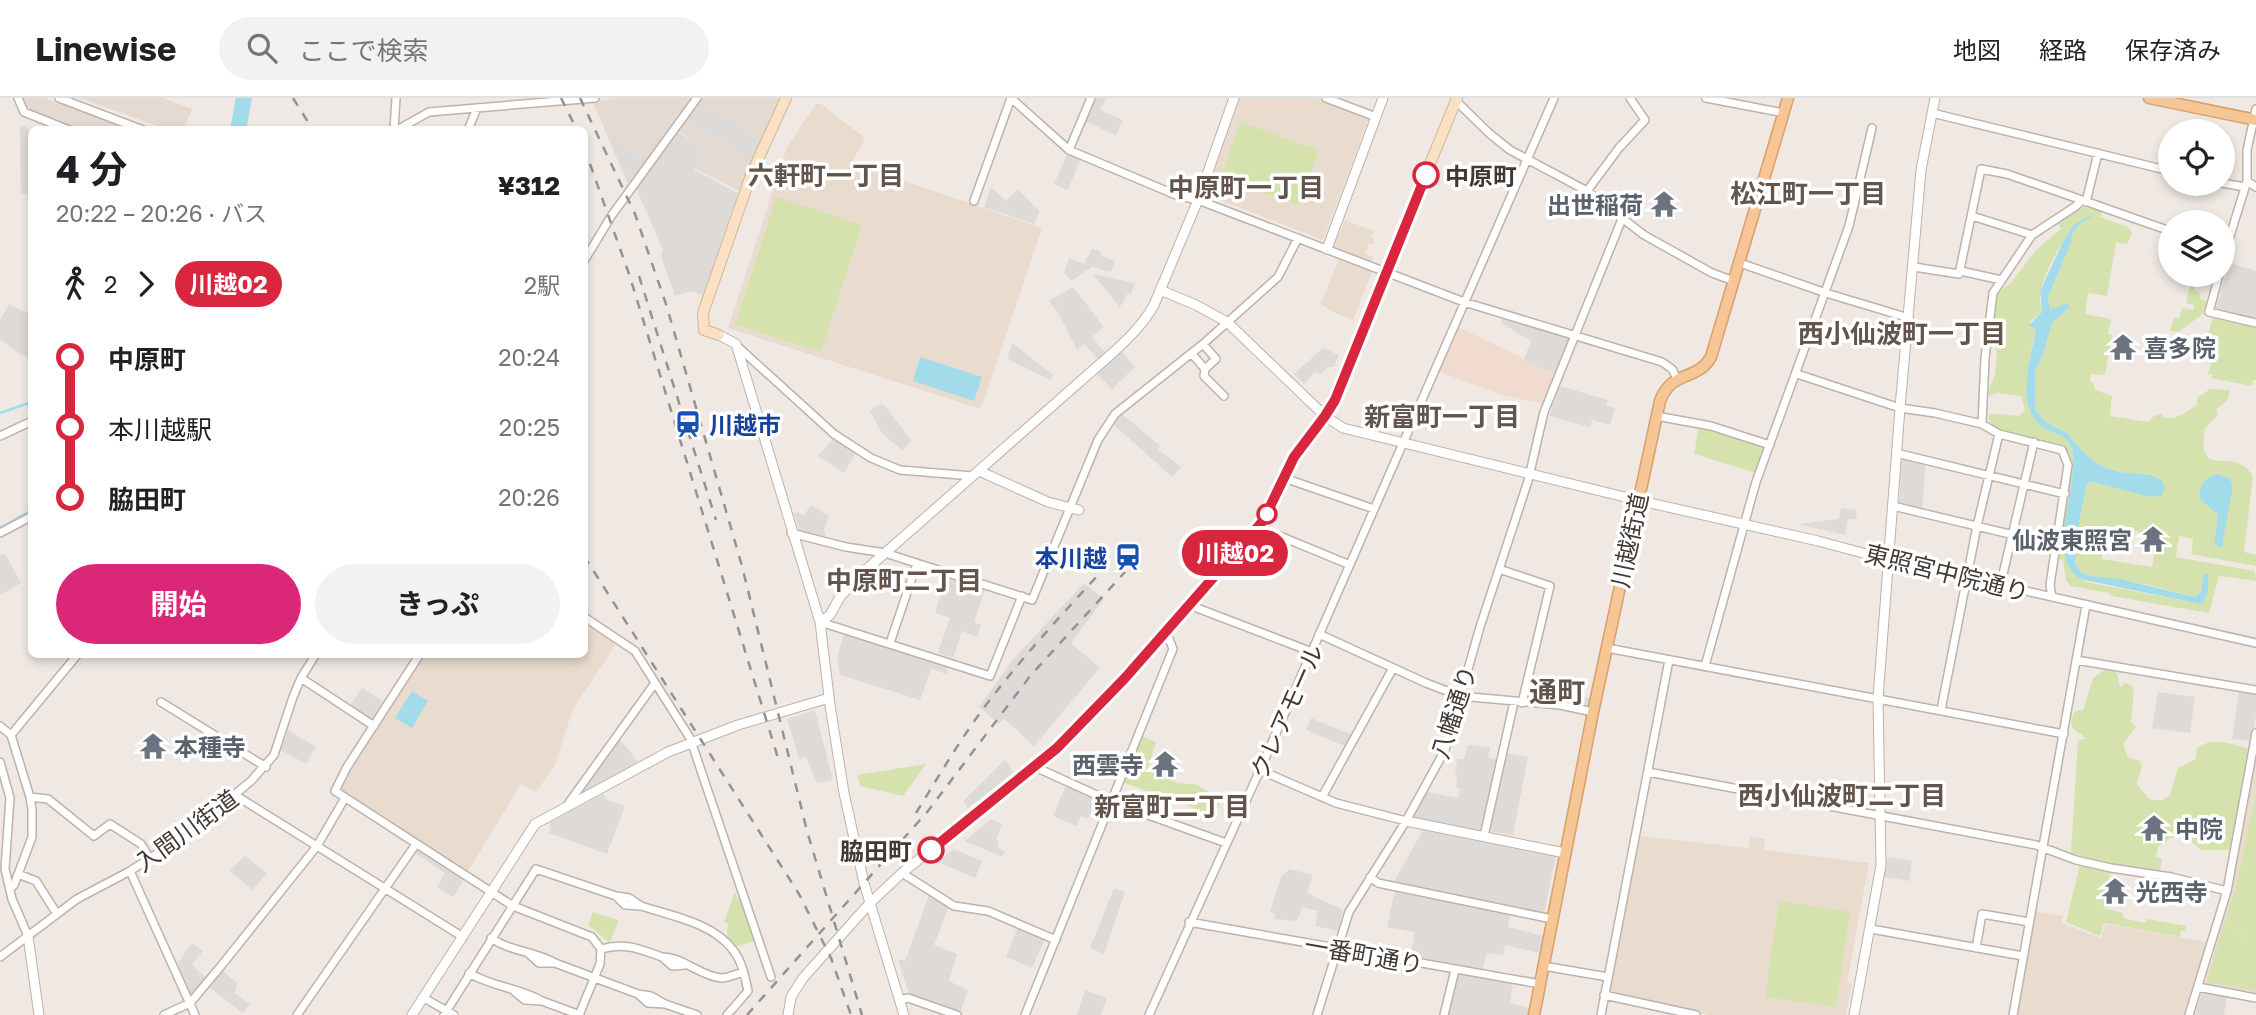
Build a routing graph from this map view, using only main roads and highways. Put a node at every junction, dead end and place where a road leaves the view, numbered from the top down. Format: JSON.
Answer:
{"nodes":[{"id":1,"x":786,"y":98,"type":"edge"},
{"id":2,"x":1788,"y":98,"type":"edge"},
{"id":3,"x":2149,"y":98,"type":"edge"},
{"id":4,"x":1455,"y":99,"type":"edge"},
{"id":5,"x":2255,"y":116,"type":"edge"},
{"id":6,"x":719,"y":335,"type":"road end"},
{"id":7,"x":1125,"y":678,"type":"road end"},
{"id":8,"x":1534,"y":1015,"type":"edge"}],
"edges":[{"from":1,"to":6,"type":"main road"},
{"from":2,"to":8,"type":"main road","name":"川越街道"},
{"from":3,"to":5,"type":"main road"},
{"from":4,"to":7,"type":"main road"}]}
